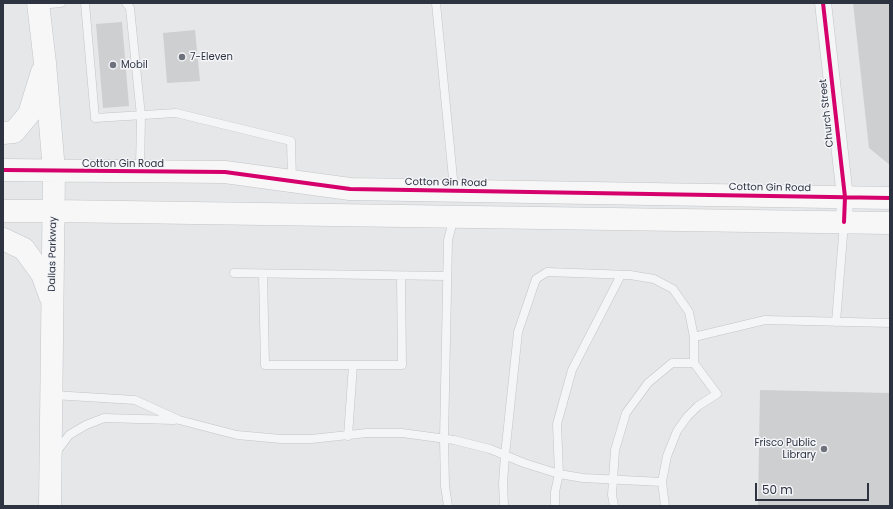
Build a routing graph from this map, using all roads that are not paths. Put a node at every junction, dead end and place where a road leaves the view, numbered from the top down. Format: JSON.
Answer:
{"nodes":[{"id":1,"x":61,"y":3,"type":"edge"},
{"id":2,"x":85,"y":3,"type":"edge"},
{"id":3,"x":126,"y":3,"type":"edge"},
{"id":4,"x":436,"y":3,"type":"edge"},
{"id":5,"x":823,"y":3,"type":"edge"},
{"id":6,"x":38,"y":4,"type":"edge"},
{"id":7,"x":45,"y":63,"type":"junction"},
{"id":8,"x":140,"y":116,"type":"junction"},
{"id":9,"x":3,"y":133,"type":"edge"},
{"id":10,"x":3,"y":170,"type":"edge"},
{"id":11,"x":54,"y":171,"type":"junction"},
{"id":12,"x":140,"y":172,"type":"junction"},
{"id":13,"x":292,"y":182,"type":"junction"},
{"id":14,"x":454,"y":191,"type":"junction"},
{"id":15,"x":634,"y":195,"type":"junction"},
{"id":16,"x":845,"y":198,"type":"junction"},
{"id":17,"x":890,"y":198,"type":"edge"},
{"id":18,"x":54,"y":211,"type":"junction"},
{"id":19,"x":3,"y":212,"type":"edge"},
{"id":20,"x":293,"y":214,"type":"junction"},
{"id":21,"x":454,"y":216,"type":"junction"},
{"id":22,"x":633,"y":219,"type":"junction"},
{"id":23,"x":844,"y":222,"type":"junction"},
{"id":24,"x":890,"y":223,"type":"edge"},
{"id":25,"x":3,"y":239,"type":"edge"},
{"id":26,"x":234,"y":273,"type":"dead end"},
{"id":27,"x":263,"y":274,"type":"junction"},
{"id":28,"x":621,"y":275,"type":"junction"},
{"id":29,"x":401,"y":276,"type":"junction"},
{"id":30,"x":447,"y":276,"type":"junction"},
{"id":31,"x":52,"y":301,"type":"junction"},
{"id":32,"x":836,"y":322,"type":"junction"},
{"id":33,"x":890,"y":323,"type":"edge"},
{"id":34,"x":694,"y":337,"type":"junction"},
{"id":35,"x":694,"y":363,"type":"junction"},
{"id":36,"x":353,"y":365,"type":"junction"},
{"id":37,"x":52,"y":395,"type":"junction"},
{"id":38,"x":180,"y":420,"type":"junction"},
{"id":39,"x":348,"y":436,"type":"junction"},
{"id":40,"x":444,"y":439,"type":"junction"},
{"id":41,"x":505,"y":455,"type":"junction"},
{"id":42,"x":52,"y":460,"type":"junction"},
{"id":43,"x":559,"y":474,"type":"junction"},
{"id":44,"x":613,"y":480,"type":"junction"},
{"id":45,"x":662,"y":482,"type":"junction"},
{"id":46,"x":50,"y":506,"type":"edge"},
{"id":47,"x":448,"y":506,"type":"edge"},
{"id":48,"x":504,"y":506,"type":"edge"},
{"id":49,"x":555,"y":506,"type":"edge"},
{"id":50,"x":614,"y":506,"type":"edge"},
{"id":51,"x":665,"y":506,"type":"edge"}],
"edges":[{"from":1,"to":6,"type":"lane"},
{"from":2,"to":8,"type":"lane"},
{"from":3,"to":8,"type":"lane"},
{"from":4,"to":14,"type":"lane"},
{"from":5,"to":16,"type":"street","name":"Church Street"},
{"from":6,"to":7,"type":"street","name":"Dallas Parkway"},
{"from":7,"to":9,"type":"street"},
{"from":7,"to":11,"type":"street","name":"Dallas Parkway"},
{"from":8,"to":12,"type":"lane"},
{"from":8,"to":13,"type":"lane"},
{"from":10,"to":11,"type":"street","name":"Cotton Gin Road"},
{"from":11,"to":12,"type":"street","name":"Cotton Gin Road"},
{"from":11,"to":18,"type":"street","name":"Dallas Parkway"},
{"from":12,"to":13,"type":"street","name":"Cotton Gin Road"},
{"from":13,"to":14,"type":"street","name":"Cotton Gin Road"},
{"from":13,"to":20,"type":"street"},
{"from":14,"to":15,"type":"street","name":"Cotton Gin Road"},
{"from":14,"to":21,"type":"street"},
{"from":15,"to":16,"type":"street","name":"Cotton Gin Road"},
{"from":15,"to":22,"type":"street"},
{"from":16,"to":17,"type":"street","name":"Cotton Gin Road"},
{"from":16,"to":23,"type":"street","name":"Church Street"},
{"from":18,"to":19,"type":"street"},
{"from":18,"to":20,"type":"street"},
{"from":18,"to":31,"type":"street","name":"Dallas Parkway"},
{"from":20,"to":21,"type":"street"},
{"from":21,"to":22,"type":"street"},
{"from":21,"to":30,"type":"lane"},
{"from":22,"to":23,"type":"street"},
{"from":23,"to":24,"type":"street"},
{"from":23,"to":32,"type":"lane"},
{"from":25,"to":31,"type":"street"},
{"from":26,"to":27,"type":"lane"},
{"from":27,"to":29,"type":"lane"},
{"from":27,"to":36,"type":"lane"},
{"from":28,"to":34,"type":"lane"},
{"from":28,"to":41,"type":"lane"},
{"from":28,"to":43,"type":"lane"},
{"from":29,"to":30,"type":"lane"},
{"from":29,"to":36,"type":"lane"},
{"from":30,"to":40,"type":"lane"},
{"from":31,"to":37,"type":"street","name":"Dallas Parkway"},
{"from":32,"to":33,"type":"lane"},
{"from":32,"to":34,"type":"lane"},
{"from":34,"to":35,"type":"lane"},
{"from":35,"to":44,"type":"lane"},
{"from":35,"to":45,"type":"lane"},
{"from":36,"to":39,"type":"lane"},
{"from":37,"to":38,"type":"lane"},
{"from":37,"to":42,"type":"street","name":"Dallas Parkway"},
{"from":38,"to":39,"type":"lane"},
{"from":38,"to":42,"type":"lane"},
{"from":39,"to":40,"type":"lane"},
{"from":40,"to":41,"type":"lane"},
{"from":40,"to":47,"type":"lane"},
{"from":41,"to":43,"type":"lane"},
{"from":41,"to":48,"type":"lane"},
{"from":42,"to":46,"type":"street","name":"Dallas Parkway"},
{"from":43,"to":44,"type":"lane"},
{"from":43,"to":49,"type":"lane"},
{"from":44,"to":45,"type":"lane"},
{"from":44,"to":50,"type":"lane"},
{"from":45,"to":51,"type":"lane"}]}
